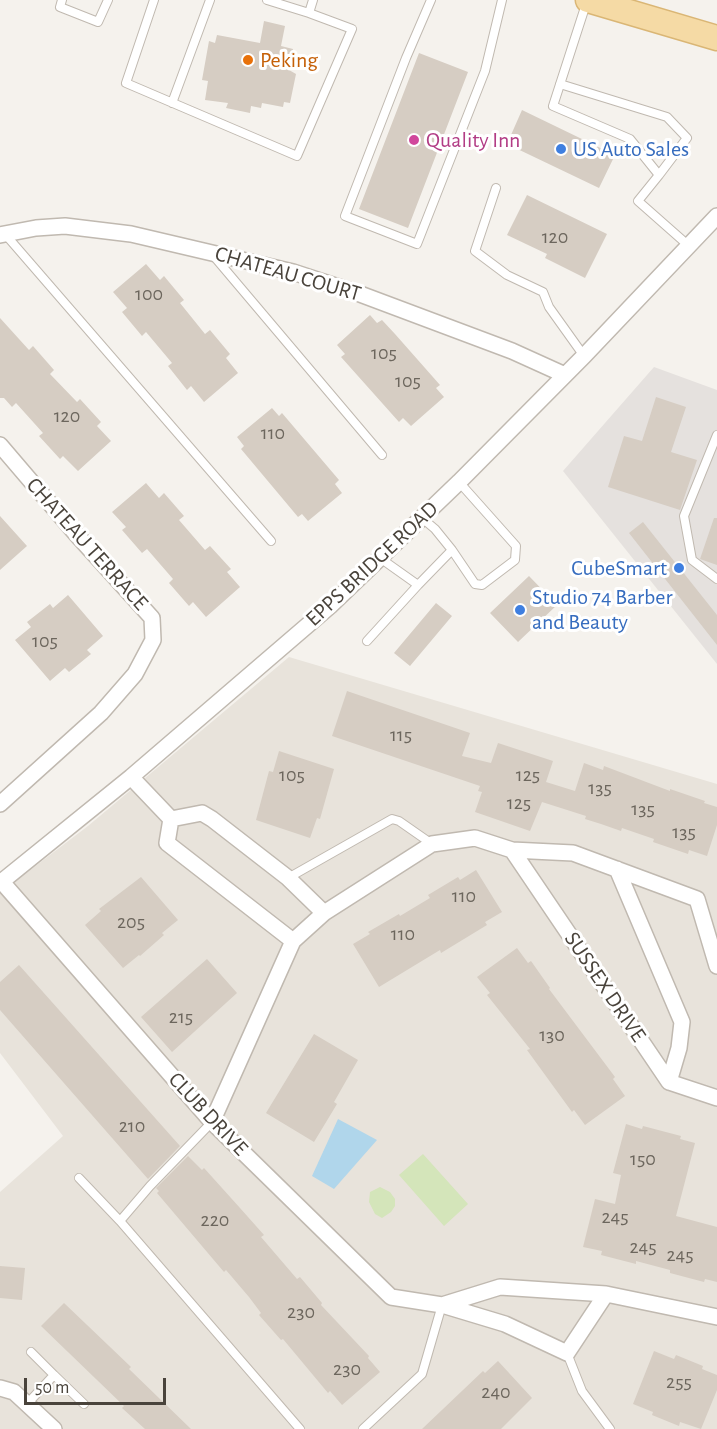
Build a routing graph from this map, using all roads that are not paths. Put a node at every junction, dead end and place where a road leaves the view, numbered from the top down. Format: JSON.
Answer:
{"nodes":[{"id":1,"x":62,"y":0,"type":"edge"},
{"id":2,"x":108,"y":0,"type":"edge"},
{"id":3,"x":154,"y":0,"type":"edge"},
{"id":4,"x":210,"y":0,"type":"edge"},
{"id":5,"x":267,"y":0,"type":"edge"},
{"id":6,"x":313,"y":0,"type":"edge"},
{"id":7,"x":431,"y":0,"type":"edge"},
{"id":8,"x":502,"y":0,"type":"edge"},
{"id":9,"x":588,"y":0,"type":"edge"},
{"id":10,"x":309,"y":13,"type":"junction"},
{"id":11,"x":717,"y":38,"type":"edge"},
{"id":12,"x":560,"y":84,"type":"junction"},
{"id":13,"x":172,"y":102,"type":"junction"},
{"id":14,"x":659,"y":175,"type":"junction"},
{"id":15,"x":496,"y":188,"type":"dead end"},
{"id":16,"x":717,"y":216,"type":"edge"},
{"id":17,"x":3,"y":235,"type":"edge"},
{"id":18,"x":689,"y":246,"type":"junction"},
{"id":19,"x":209,"y":251,"type":"junction"},
{"id":20,"x":584,"y":356,"type":"junction"},
{"id":21,"x":565,"y":375,"type":"junction"},
{"id":22,"x":717,"y":435,"type":"edge"},
{"id":23,"x":0,"y":445,"type":"edge"},
{"id":24,"x":382,"y":455,"type":"dead end"},
{"id":25,"x":459,"y":482,"type":"junction"},
{"id":26,"x":422,"y":518,"type":"junction"},
{"id":27,"x":271,"y":541,"type":"dead end"},
{"id":28,"x":452,"y":550,"type":"junction"},
{"id":29,"x":380,"y":558,"type":"junction"},
{"id":30,"x":717,"y":579,"type":"edge"},
{"id":31,"x":418,"y":585,"type":"junction"},
{"id":32,"x":367,"y":641,"type":"dead end"},
{"id":33,"x":131,"y":777,"type":"junction"},
{"id":34,"x":0,"y":804,"type":"edge"},
{"id":35,"x":171,"y":819,"type":"junction"},
{"id":36,"x":432,"y":844,"type":"junction"},
{"id":37,"x":512,"y":850,"type":"junction"},
{"id":38,"x":617,"y":869,"type":"junction"},
{"id":39,"x":288,"y":878,"type":"junction"},
{"id":40,"x":1,"y":882,"type":"edge"},
{"id":41,"x":324,"y":913,"type":"junction"},
{"id":42,"x":293,"y":941,"type":"junction"},
{"id":43,"x":717,"y":966,"type":"edge"},
{"id":44,"x":669,"y":1082,"type":"junction"},
{"id":45,"x":717,"y":1098,"type":"edge"},
{"id":46,"x":212,"y":1122,"type":"junction"},
{"id":47,"x":79,"y":1178,"type":"dead end"},
{"id":48,"x":120,"y":1221,"type":"junction"},
{"id":49,"x":606,"y":1294,"type":"junction"},
{"id":50,"x":442,"y":1305,"type":"junction"},
{"id":51,"x":717,"y":1317,"type":"edge"},
{"id":52,"x":31,"y":1352,"type":"dead end"},
{"id":53,"x":567,"y":1353,"type":"junction"},
{"id":54,"x":54,"y":1375,"type":"junction"},
{"id":55,"x":0,"y":1388,"type":"edge"},
{"id":56,"x":27,"y":1404,"type":"junction"},
{"id":57,"x":84,"y":1404,"type":"dead end"},
{"id":58,"x":54,"y":1429,"type":"edge"},
{"id":59,"x":300,"y":1429,"type":"edge"},
{"id":60,"x":363,"y":1429,"type":"edge"},
{"id":61,"x":609,"y":1429,"type":"edge"}],
"edges":[{"from":1,"to":2,"type":"lane"},
{"from":3,"to":13,"type":"lane"},
{"from":4,"to":13,"type":"lane"},
{"from":5,"to":10,"type":"lane"},
{"from":6,"to":10,"type":"lane"},
{"from":7,"to":8,"type":"lane"},
{"from":9,"to":11,"type":"main road"},
{"from":9,"to":12,"type":"lane"},
{"from":10,"to":13,"type":"lane"},
{"from":12,"to":14,"type":"lane"},
{"from":12,"to":14,"type":"lane"},
{"from":14,"to":18,"type":"lane"},
{"from":15,"to":20,"type":"lane"},
{"from":16,"to":18,"type":"street","name":"EPPS BRIDGE ROAD"},
{"from":17,"to":19,"type":"street","name":"CHATEAU COURT"},
{"from":17,"to":27,"type":"lane"},
{"from":18,"to":20,"type":"street","name":"EPPS BRIDGE ROAD"},
{"from":19,"to":21,"type":"street","name":"CHATEAU COURT"},
{"from":19,"to":24,"type":"lane"},
{"from":20,"to":21,"type":"street","name":"EPPS BRIDGE ROAD"},
{"from":21,"to":25,"type":"street","name":"EPPS BRIDGE ROAD"},
{"from":22,"to":30,"type":"lane"},
{"from":23,"to":34,"type":"street","name":"CHATEAU TERRACE"},
{"from":25,"to":26,"type":"street","name":"EPPS BRIDGE ROAD"},
{"from":25,"to":28,"type":"lane"},
{"from":26,"to":28,"type":"lane"},
{"from":26,"to":29,"type":"street","name":"EPPS BRIDGE ROAD"},
{"from":28,"to":31,"type":"lane"},
{"from":29,"to":31,"type":"lane"},
{"from":29,"to":33,"type":"street","name":"EPPS BRIDGE ROAD"},
{"from":31,"to":32,"type":"lane"},
{"from":33,"to":35,"type":"street"},
{"from":33,"to":40,"type":"street","name":"EPPS BRIDGE ROAD"},
{"from":35,"to":39,"type":"street"},
{"from":35,"to":42,"type":"street"},
{"from":36,"to":37,"type":"street"},
{"from":36,"to":39,"type":"lane"},
{"from":36,"to":41,"type":"street"},
{"from":37,"to":38,"type":"street"},
{"from":37,"to":44,"type":"street","name":"SUSSEX DRIVE"},
{"from":38,"to":43,"type":"street"},
{"from":38,"to":44,"type":"street"},
{"from":39,"to":41,"type":"street"},
{"from":40,"to":46,"type":"street","name":"CLUB DRIVE"},
{"from":41,"to":42,"type":"street"},
{"from":42,"to":46,"type":"street"},
{"from":44,"to":45,"type":"street"},
{"from":46,"to":48,"type":"lane"},
{"from":46,"to":50,"type":"street","name":"CLUB DRIVE"},
{"from":47,"to":48,"type":"lane"},
{"from":48,"to":59,"type":"lane"},
{"from":49,"to":50,"type":"street","name":"CLUB DRIVE"},
{"from":49,"to":51,"type":"street","name":"CLUB DRIVE"},
{"from":49,"to":53,"type":"street"},
{"from":50,"to":53,"type":"street","name":"CLUB DRIVE"},
{"from":50,"to":60,"type":"lane"},
{"from":52,"to":54,"type":"lane"},
{"from":53,"to":61,"type":"lane"},
{"from":54,"to":56,"type":"lane"},
{"from":54,"to":57,"type":"lane"},
{"from":55,"to":56,"type":"street"},
{"from":56,"to":58,"type":"street"}]}
